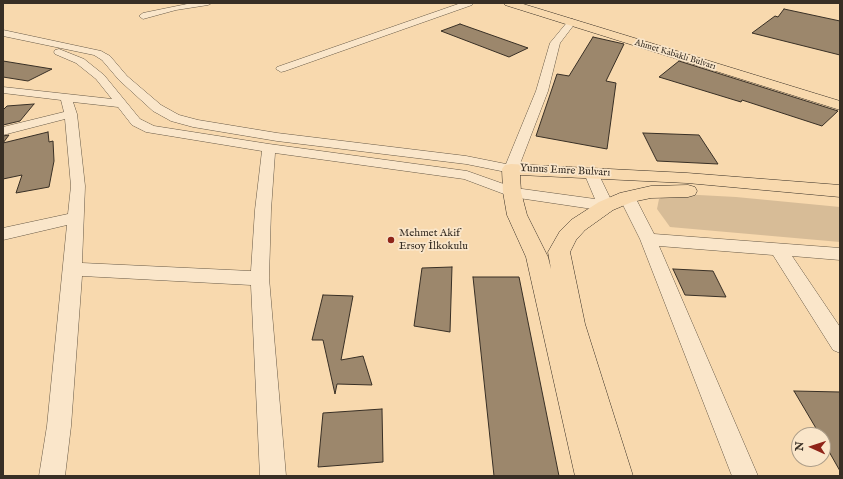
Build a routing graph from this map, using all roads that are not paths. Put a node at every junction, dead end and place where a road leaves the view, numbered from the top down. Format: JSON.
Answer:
{"nodes":[{"id":1,"x":208,"y":3,"type":"edge"},
{"id":2,"x":469,"y":3,"type":"edge"},
{"id":3,"x":509,"y":3,"type":"edge"},
{"id":4,"x":527,"y":3,"type":"edge"},
{"id":5,"x":143,"y":16,"type":"dead end"},
{"id":6,"x":572,"y":22,"type":"junction"},
{"id":7,"x":3,"y":33,"type":"edge"},
{"id":8,"x":3,"y":41,"type":"edge"},
{"id":9,"x":281,"y":69,"type":"dead end"},
{"id":10,"x":9,"y":91,"type":"edge"},
{"id":11,"x":840,"y":97,"type":"edge"},
{"id":12,"x":3,"y":102,"type":"edge"},
{"id":13,"x":122,"y":104,"type":"junction"},
{"id":14,"x":69,"y":106,"type":"junction"},
{"id":15,"x":840,"y":106,"type":"edge"},
{"id":16,"x":3,"y":131,"type":"edge"},
{"id":17,"x":269,"y":148,"type":"junction"},
{"id":18,"x":512,"y":169,"type":"junction"},
{"id":19,"x":591,"y":173,"type":"junction"},
{"id":20,"x":840,"y":191,"type":"edge"},
{"id":21,"x":512,"y":192,"type":"junction"},
{"id":22,"x":627,"y":198,"type":"junction"},
{"id":23,"x":840,"y":202,"type":"edge"},
{"id":24,"x":606,"y":206,"type":"junction"},
{"id":25,"x":76,"y":218,"type":"junction"},
{"id":26,"x":3,"y":234,"type":"edge"},
{"id":27,"x":648,"y":240,"type":"junction"},
{"id":28,"x":778,"y":249,"type":"junction"},
{"id":29,"x":840,"y":254,"type":"edge"},
{"id":30,"x":73,"y":269,"type":"junction"},
{"id":31,"x":260,"y":278,"type":"junction"},
{"id":32,"x":840,"y":344,"type":"edge"},
{"id":33,"x":52,"y":476,"type":"edge"},
{"id":34,"x":274,"y":476,"type":"edge"},
{"id":35,"x":591,"y":476,"type":"edge"},
{"id":36,"x":617,"y":476,"type":"edge"},
{"id":37,"x":745,"y":476,"type":"edge"}],
"edges":[{"from":1,"to":5,"type":"street"},
{"from":2,"to":9,"type":"street"},
{"from":3,"to":6,"type":"main road","name":"Ahmet Kabaklı Bulvarı"},
{"from":4,"to":11,"type":"main road","name":"Ahmet Kabaklı Bulvarı"},
{"from":6,"to":15,"type":"main road","name":"Ahmet Kabaklı Bulvarı"},
{"from":6,"to":18,"type":"street"},
{"from":7,"to":18,"type":"street"},
{"from":8,"to":13,"type":"street"},
{"from":10,"to":12,"type":"street"},
{"from":10,"to":14,"type":"street"},
{"from":13,"to":14,"type":"street"},
{"from":13,"to":17,"type":"street"},
{"from":14,"to":16,"type":"street"},
{"from":14,"to":25,"type":"street"},
{"from":17,"to":21,"type":"street"},
{"from":17,"to":31,"type":"street"},
{"from":18,"to":19,"type":"main road","name":"Yunus Emre Bulvarı"},
{"from":18,"to":21,"type":"main road","name":"Yunus Emre Bulvarı"},
{"from":19,"to":20,"type":"main road","name":"Yunus Emre Bulvarı"},
{"from":19,"to":24,"type":"street"},
{"from":21,"to":24,"type":"street"},
{"from":21,"to":35,"type":"main road","name":"Yunus Emre Bulvarı"},
{"from":22,"to":23,"type":"main road"},
{"from":22,"to":24,"type":"main road"},
{"from":22,"to":27,"type":"street"},
{"from":24,"to":36,"type":"main road"},
{"from":25,"to":26,"type":"street"},
{"from":25,"to":30,"type":"street"},
{"from":27,"to":28,"type":"street"},
{"from":27,"to":37,"type":"street"},
{"from":28,"to":29,"type":"street"},
{"from":28,"to":32,"type":"street"},
{"from":30,"to":31,"type":"street"},
{"from":30,"to":33,"type":"street"},
{"from":31,"to":34,"type":"street"}]}
